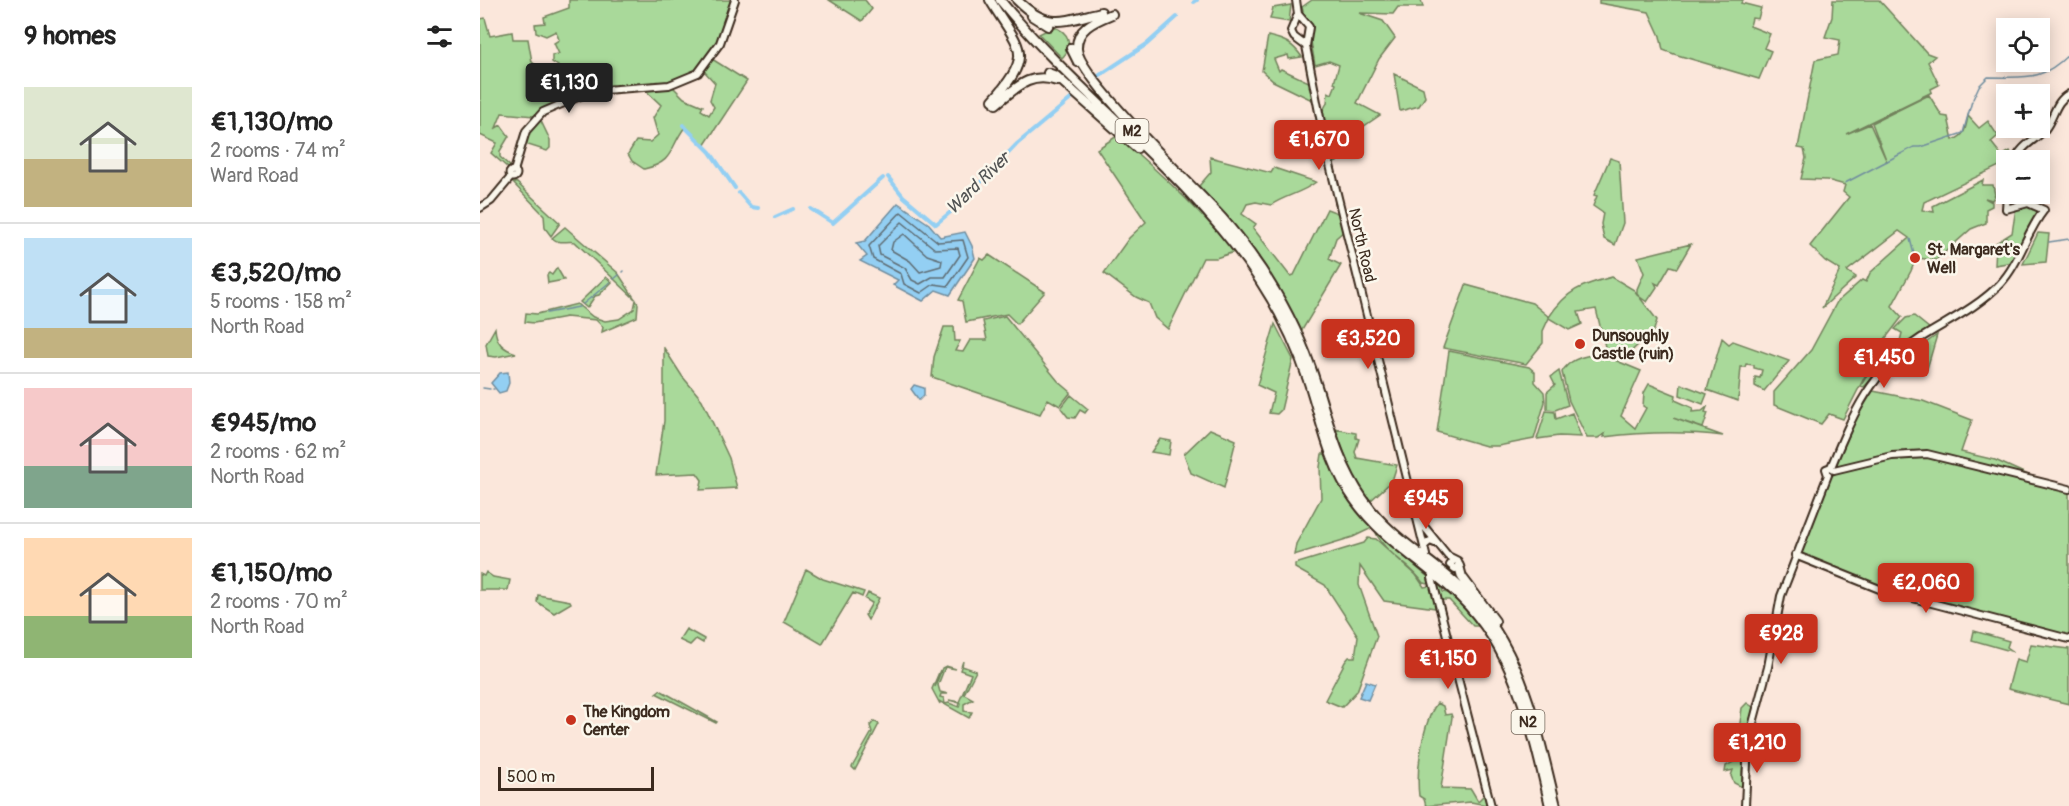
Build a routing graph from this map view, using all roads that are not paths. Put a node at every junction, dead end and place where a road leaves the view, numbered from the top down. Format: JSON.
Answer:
{"nodes":[{"id":1,"x":735,"y":0,"type":"edge"},
{"id":2,"x":1000,"y":0,"type":"edge"},
{"id":3,"x":1006,"y":0,"type":"edge"},
{"id":4,"x":1016,"y":0,"type":"edge"},
{"id":5,"x":1296,"y":0,"type":"edge"},
{"id":6,"x":992,"y":4,"type":"edge"},
{"id":7,"x":1101,"y":12,"type":"dead end"},
{"id":8,"x":1112,"y":14,"type":"dead end"},
{"id":9,"x":1298,"y":14,"type":"junction"},
{"id":10,"x":1303,"y":22,"type":"junction"},
{"id":11,"x":1294,"y":23,"type":"junction"},
{"id":12,"x":1047,"y":26,"type":"dead end"},
{"id":13,"x":1308,"y":35,"type":"junction"},
{"id":14,"x":1299,"y":39,"type":"junction"},
{"id":15,"x":1306,"y":46,"type":"junction"},
{"id":16,"x":1071,"y":48,"type":"dead end"},
{"id":17,"x":1025,"y":52,"type":"dead end"},
{"id":18,"x":1048,"y":73,"type":"dead end"},
{"id":19,"x":1075,"y":94,"type":"junction"},
{"id":20,"x":2069,"y":94,"type":"edge"},
{"id":21,"x":1115,"y":104,"type":"junction"},
{"id":22,"x":2021,"y":150,"type":"edge"},
{"id":23,"x":2006,"y":204,"type":"edge"},
{"id":24,"x":2024,"y":204,"type":"edge"},
{"id":25,"x":2030,"y":204,"type":"edge"},
{"id":26,"x":480,"y":208,"type":"edge"},
{"id":27,"x":1224,"y":233,"type":"junction"},
{"id":28,"x":1256,"y":262,"type":"junction"},
{"id":29,"x":1833,"y":468,"type":"junction"},
{"id":30,"x":2069,"y":489,"type":"edge"},
{"id":31,"x":1416,"y":517,"type":"junction"},
{"id":32,"x":1421,"y":537,"type":"junction"},
{"id":33,"x":1434,"y":540,"type":"junction"},
{"id":34,"x":1424,"y":546,"type":"junction"},
{"id":35,"x":1426,"y":555,"type":"dead end"},
{"id":36,"x":1795,"y":555,"type":"junction"},
{"id":37,"x":1454,"y":563,"type":"joint"},
{"id":38,"x":1432,"y":578,"type":"dead end"},
{"id":39,"x":2069,"y":639,"type":"edge"},
{"id":40,"x":1540,"y":746,"type":"junction"},
{"id":41,"x":1491,"y":806,"type":"edge"},
{"id":42,"x":1550,"y":806,"type":"edge"},
{"id":43,"x":1556,"y":806,"type":"edge"},
{"id":44,"x":1745,"y":806,"type":"edge"}],
"edges":[{"from":1,"to":26,"type":"main road"},
{"from":2,"to":27,"type":"highway","number":"M2"},
{"from":3,"to":28,"type":"highway","number":"M2"},
{"from":4,"to":7,"type":"highway"},
{"from":4,"to":12,"type":"highway"},
{"from":5,"to":9,"type":"main road"},
{"from":6,"to":17,"type":"highway"},
{"from":6,"to":19,"type":"highway"},
{"from":8,"to":21,"type":"highway"},
{"from":9,"to":10,"type":"main road"},
{"from":9,"to":11,"type":"main road"},
{"from":10,"to":11,"type":"main road"},
{"from":10,"to":13,"type":"main road"},
{"from":11,"to":14,"type":"main road"},
{"from":13,"to":14,"type":"main road"},
{"from":13,"to":15,"type":"main road","name":"North Road"},
{"from":14,"to":15,"type":"main road"},
{"from":15,"to":31,"type":"main road","name":"North Road"},
{"from":16,"to":21,"type":"highway"},
{"from":18,"to":19,"type":"highway"},
{"from":19,"to":27,"type":"highway"},
{"from":20,"to":22,"type":"main road"},
{"from":21,"to":28,"type":"highway"},
{"from":23,"to":24,"type":"main road"},
{"from":25,"to":29,"type":"main road"},
{"from":27,"to":42,"type":"highway","number":"N2"},
{"from":28,"to":40,"type":"highway","number":"N2"},
{"from":29,"to":30,"type":"main road"},
{"from":29,"to":36,"type":"main road"},
{"from":31,"to":32,"type":"main road","name":"North Road"},
{"from":31,"to":33,"type":"main road"},
{"from":32,"to":33,"type":"main road"},
{"from":32,"to":34,"type":"main road","name":"North Road"},
{"from":33,"to":34,"type":"main road"},
{"from":33,"to":37,"type":"main road"},
{"from":34,"to":35,"type":"main road","name":"North Road"},
{"from":36,"to":39,"type":"main road"},
{"from":36,"to":44,"type":"main road"},
{"from":37,"to":40,"type":"highway"},
{"from":38,"to":41,"type":"main road"},
{"from":40,"to":43,"type":"highway","number":"N2"}]}
